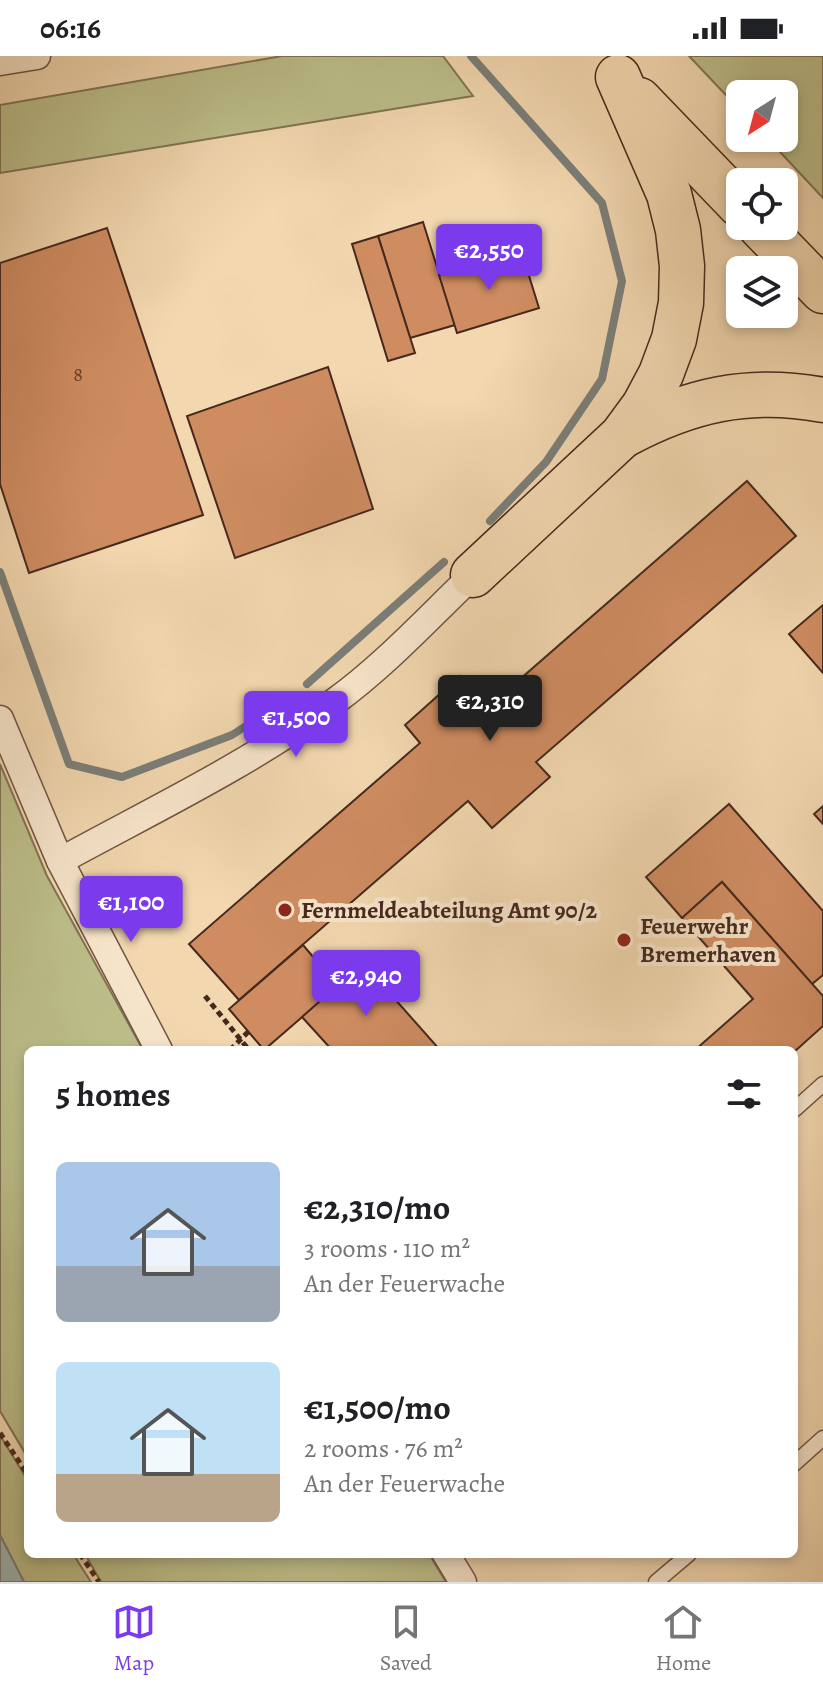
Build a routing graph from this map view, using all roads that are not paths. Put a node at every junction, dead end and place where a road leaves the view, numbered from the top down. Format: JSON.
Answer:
{"nodes":[{"id":1,"x":37,"y":56,"type":"edge"},
{"id":2,"x":0,"y":62,"type":"edge"},
{"id":3,"x":608,"y":67,"type":"edge"},
{"id":4,"x":726,"y":190,"type":"edge"},
{"id":5,"x":774,"y":240,"type":"edge"},
{"id":6,"x":823,"y":291,"type":"edge"},
{"id":7,"x":823,"y":400,"type":"edge"},
{"id":8,"x":622,"y":436,"type":"junction"},
{"id":9,"x":473,"y":575,"type":"joint"},
{"id":10,"x":0,"y":719,"type":"edge"},
{"id":11,"x":60,"y":861,"type":"junction"},
{"id":12,"x":157,"y":1046,"type":"edge"},
{"id":13,"x":823,"y":1084,"type":"edge"},
{"id":14,"x":798,"y":1106,"type":"edge"},
{"id":15,"x":823,"y":1438,"type":"edge"},
{"id":16,"x":798,"y":1460,"type":"edge"},
{"id":17,"x":448,"y":1558,"type":"edge"},
{"id":18,"x":684,"y":1558,"type":"edge"},
{"id":19,"x":463,"y":1582,"type":"edge"},
{"id":20,"x":656,"y":1582,"type":"edge"}],
"edges":[{"from":1,"to":2,"type":"street"},
{"from":3,"to":4,"type":"highway"},
{"from":3,"to":8,"type":"highway"},
{"from":5,"to":6,"type":"highway"},
{"from":7,"to":8,"type":"highway"},
{"from":8,"to":9,"type":"highway"},
{"from":9,"to":11,"type":"street"},
{"from":10,"to":11,"type":"street"},
{"from":11,"to":12,"type":"street"},
{"from":13,"to":14,"type":"lane"},
{"from":15,"to":16,"type":"lane"},
{"from":17,"to":19,"type":"street"},
{"from":18,"to":20,"type":"lane"}]}
